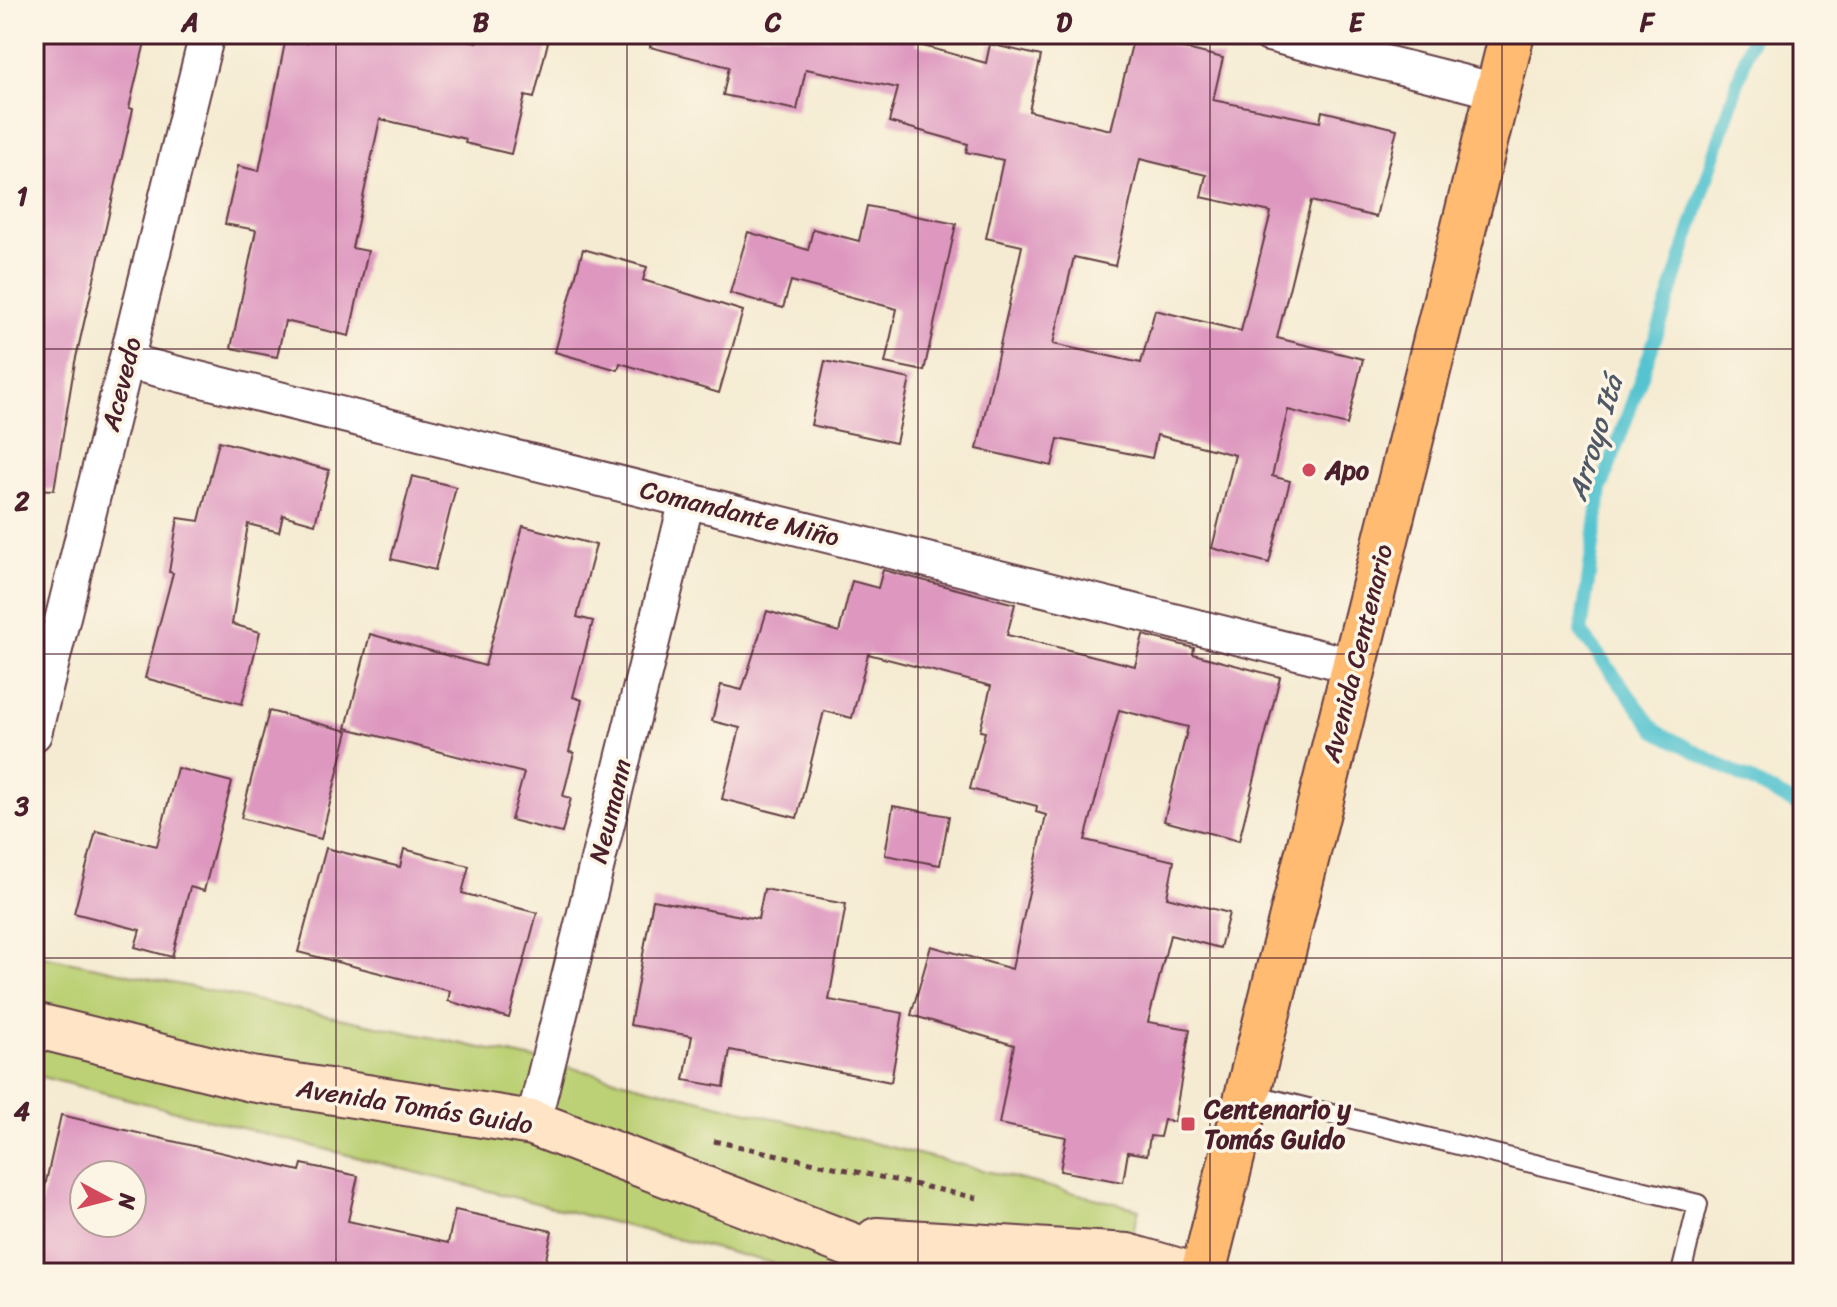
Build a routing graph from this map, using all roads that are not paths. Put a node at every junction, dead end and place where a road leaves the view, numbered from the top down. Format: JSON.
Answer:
{"nodes":[{"id":1,"x":207,"y":34,"type":"edge"},
{"id":2,"x":1269,"y":34,"type":"edge"},
{"id":3,"x":1512,"y":34,"type":"edge"},
{"id":4,"x":1497,"y":91,"type":"junction"},
{"id":5,"x":126,"y":361,"type":"junction"},
{"id":6,"x":687,"y":500,"type":"junction"},
{"id":7,"x":1354,"y":666,"type":"junction"},
{"id":8,"x":34,"y":734,"type":"edge"},
{"id":9,"x":34,"y":1025,"type":"edge"},
{"id":10,"x":1247,"y":1093,"type":"junction"},
{"id":11,"x":533,"y":1123,"type":"junction"},
{"id":12,"x":830,"y":1238,"type":"junction"},
{"id":13,"x":924,"y":1273,"type":"edge"},
{"id":14,"x":1186,"y":1273,"type":"edge"},
{"id":15,"x":1203,"y":1273,"type":"edge"},
{"id":16,"x":1681,"y":1273,"type":"edge"}],
"edges":[{"from":1,"to":5,"type":"street","name":"Acevedo"},
{"from":2,"to":4,"type":"street"},
{"from":3,"to":4,"type":"main road","name":"Avenida Centenario"},
{"from":4,"to":7,"type":"main road","name":"Avenida Centenario"},
{"from":5,"to":6,"type":"street","name":"Comandante Miño"},
{"from":5,"to":8,"type":"street","name":"Acevedo"},
{"from":6,"to":7,"type":"street","name":"Comandante Miño"},
{"from":6,"to":11,"type":"street","name":"Neumann"},
{"from":7,"to":10,"type":"main road","name":"Avenida Centenario"},
{"from":9,"to":11,"type":"main road","name":"Avenida Tomás Guido"},
{"from":10,"to":15,"type":"main road","name":"Avenida Centenario"},
{"from":10,"to":16,"type":"lane"},
{"from":11,"to":12,"type":"main road","name":"Avenida Tomás Guido"},
{"from":12,"to":13,"type":"main road","name":"Avenida Tomás Guido"},
{"from":12,"to":14,"type":"main road","name":"Avenida Tomás Guido"}]}
